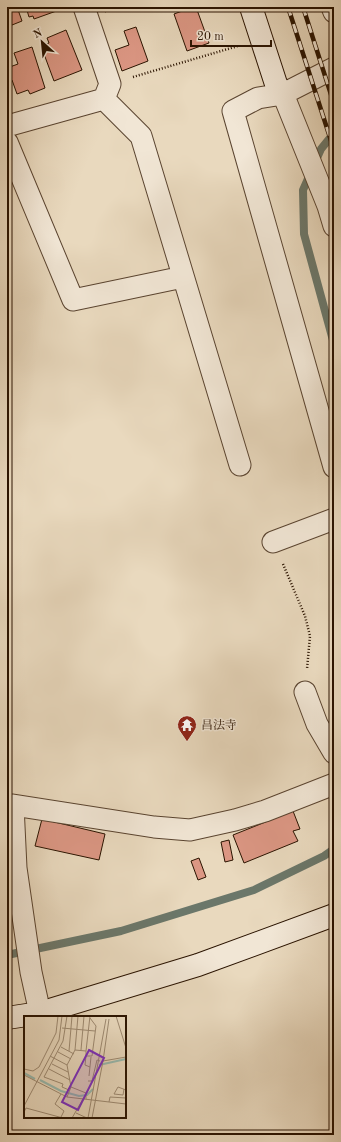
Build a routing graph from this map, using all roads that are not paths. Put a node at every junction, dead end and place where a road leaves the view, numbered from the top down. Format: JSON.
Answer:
{"nodes":[{"id":1,"x":84,"y":7,"type":"edge"},
{"id":2,"x":251,"y":7,"type":"edge"},
{"id":3,"x":332,"y":7,"type":"edge"},
{"id":4,"x":334,"y":12,"type":"edge"},
{"id":5,"x":334,"y":68,"type":"edge"},
{"id":6,"x":107,"y":91,"type":"junction"},
{"id":7,"x":283,"y":94,"type":"junction"},
{"id":8,"x":7,"y":126,"type":"edge"},
{"id":9,"x":7,"y":142,"type":"edge"},
{"id":10,"x":334,"y":226,"type":"edge"},
{"id":11,"x":183,"y":277,"type":"junction"},
{"id":12,"x":240,"y":465,"type":"dead end"},
{"id":13,"x":334,"y":467,"type":"edge"},
{"id":14,"x":334,"y":519,"type":"edge"},
{"id":15,"x":273,"y":542,"type":"road end"},
{"id":16,"x":305,"y":692,"type":"road end"},
{"id":17,"x":334,"y":753,"type":"edge"},
{"id":18,"x":334,"y":784,"type":"edge"},
{"id":19,"x":10,"y":801,"type":"edge"},
{"id":20,"x":12,"y":869,"type":"edge"},
{"id":21,"x":334,"y":916,"type":"edge"},
{"id":22,"x":40,"y":1013,"type":"junction"},
{"id":23,"x":7,"y":1018,"type":"edge"}],
"edges":[{"from":1,"to":6,"type":"street"},
{"from":2,"to":7,"type":"street"},
{"from":3,"to":4,"type":"street"},
{"from":5,"to":7,"type":"street"},
{"from":6,"to":8,"type":"street"},
{"from":6,"to":11,"type":"street"},
{"from":7,"to":10,"type":"street"},
{"from":7,"to":13,"type":"street"},
{"from":9,"to":11,"type":"street"},
{"from":11,"to":12,"type":"street"},
{"from":14,"to":15,"type":"street"},
{"from":16,"to":17,"type":"street"},
{"from":18,"to":19,"type":"street"},
{"from":19,"to":20,"type":"street"},
{"from":20,"to":22,"type":"street"},
{"from":21,"to":22,"type":"street"},
{"from":22,"to":23,"type":"street"}]}
